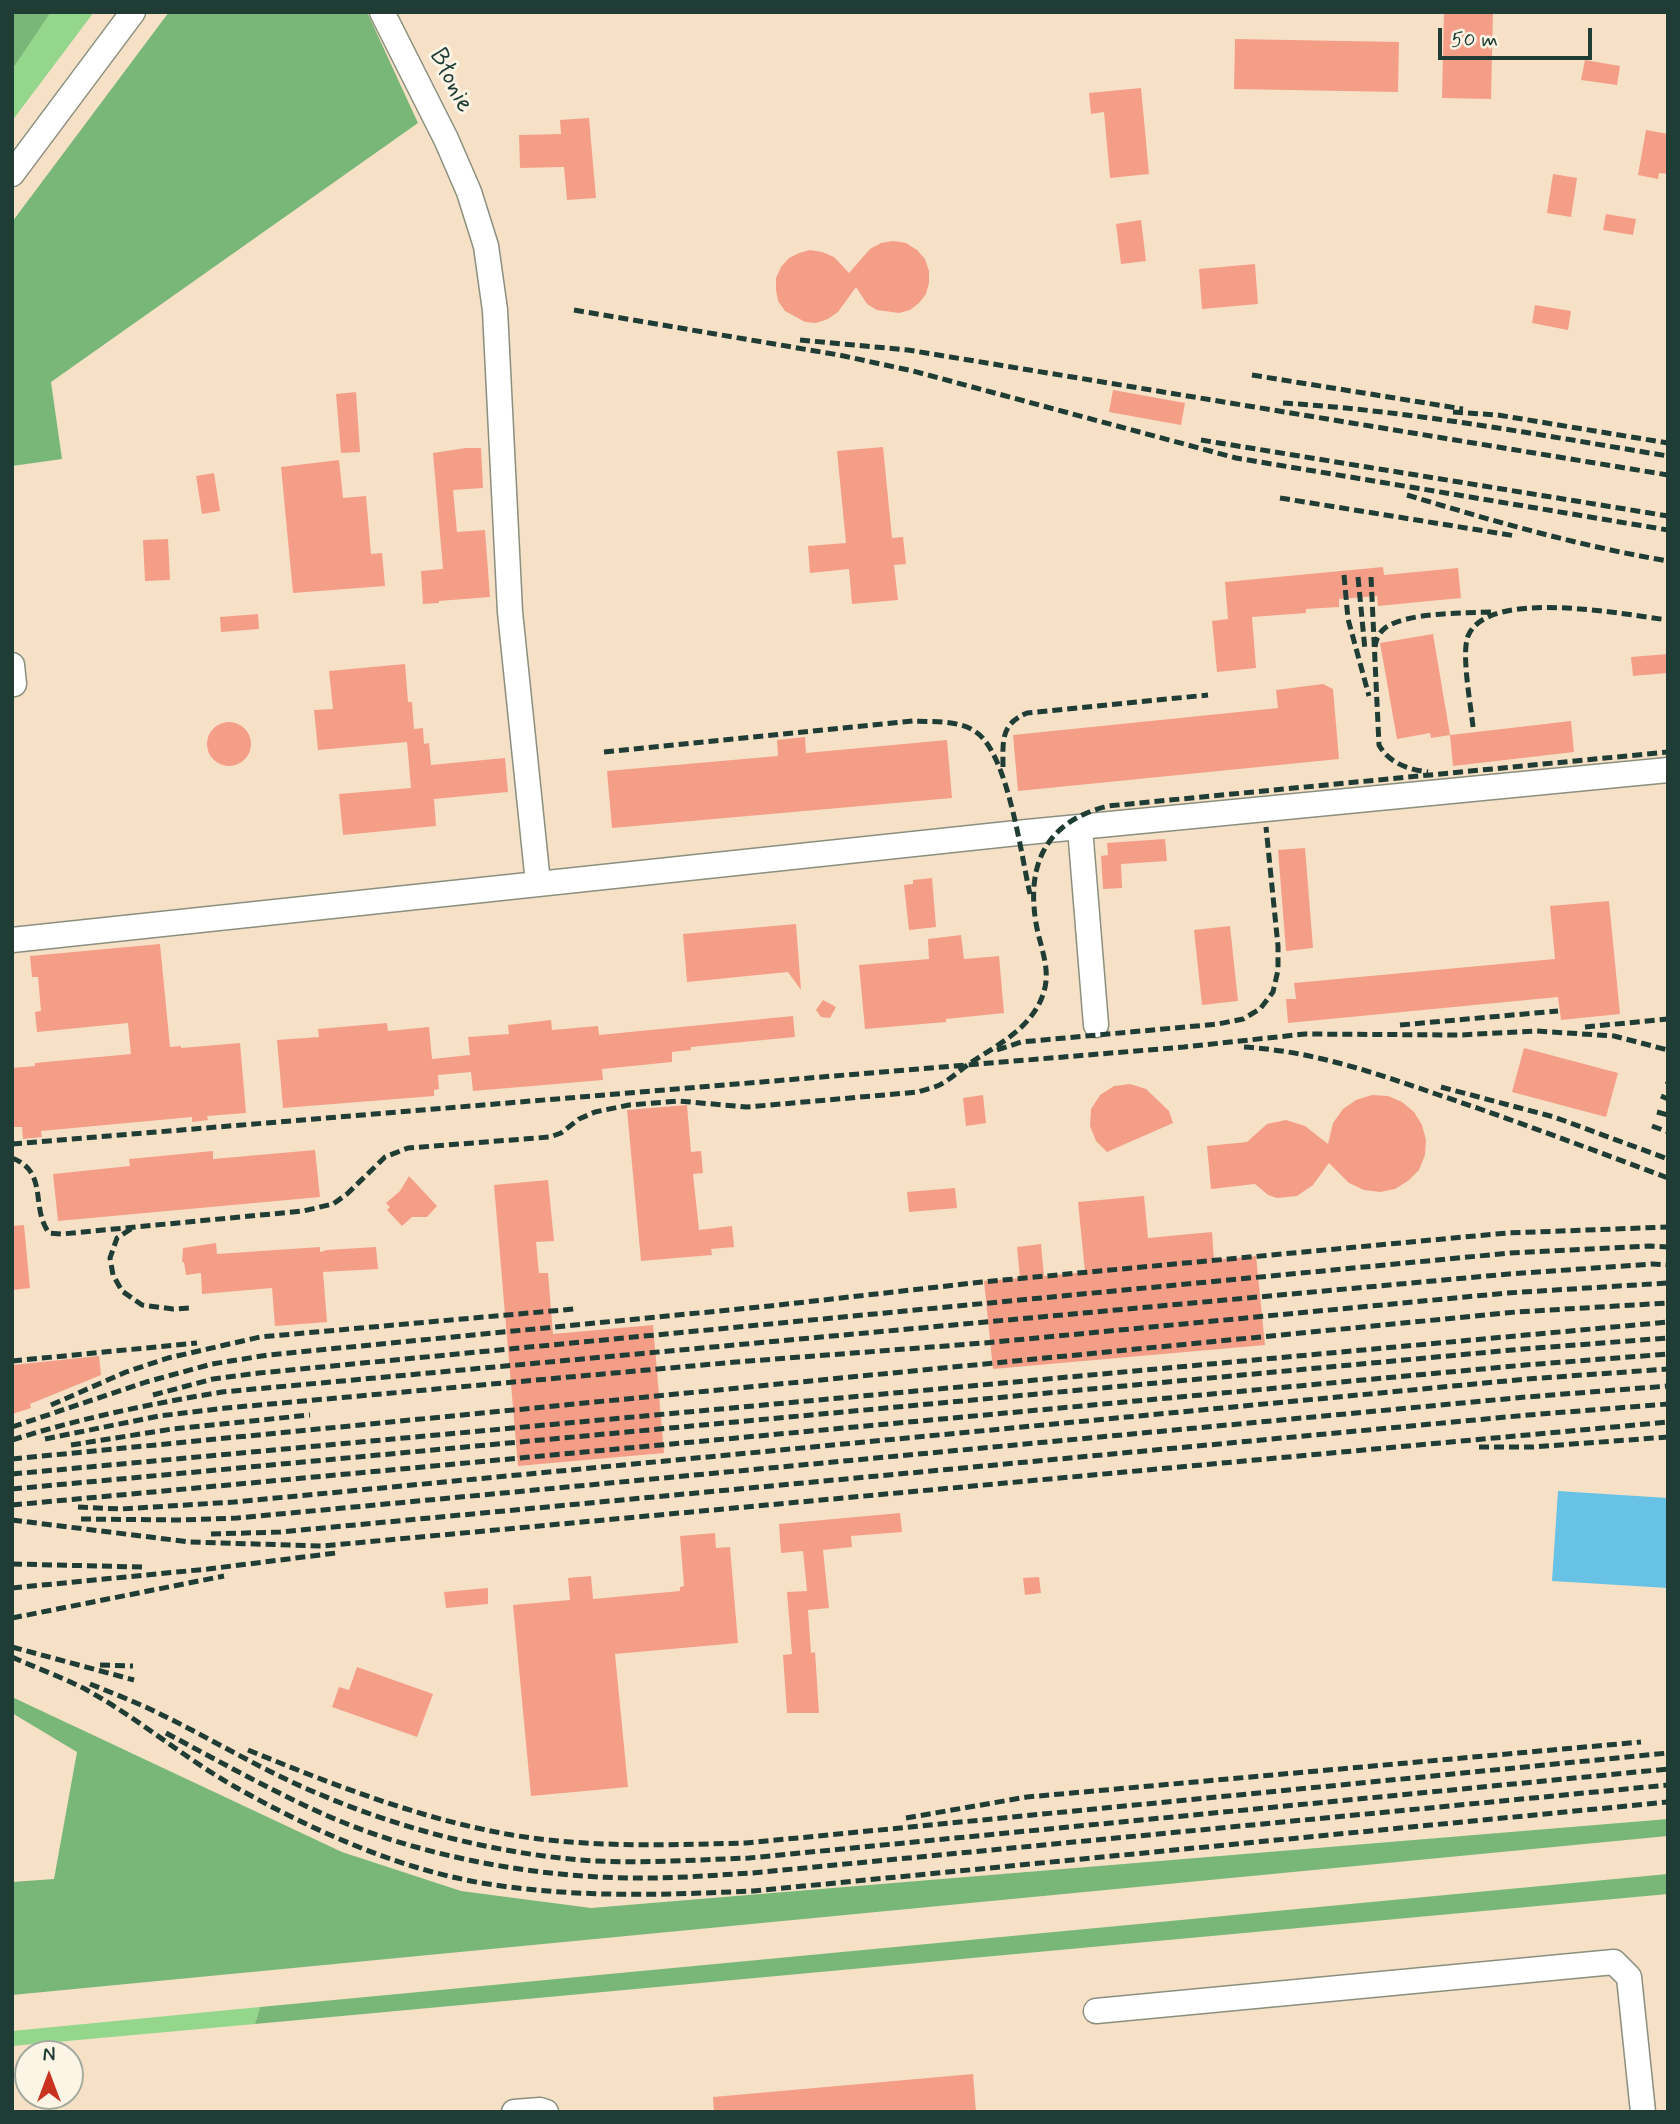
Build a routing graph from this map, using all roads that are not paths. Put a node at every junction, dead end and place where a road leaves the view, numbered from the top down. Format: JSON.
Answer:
{"nodes":[{"id":1,"x":133,"y":12,"type":"edge"},
{"id":2,"x":382,"y":12,"type":"edge"},
{"id":3,"x":12,"y":174,"type":"edge"},
{"id":4,"x":1668,"y":770,"type":"edge"},
{"id":5,"x":1080,"y":828,"type":"junction"},
{"id":6,"x":538,"y":883,"type":"junction"},
{"id":7,"x":12,"y":940,"type":"edge"},
{"id":8,"x":1096,"y":1025,"type":"dead end"},
{"id":9,"x":1096,"y":2011,"type":"dead end"},
{"id":10,"x":513,"y":2112,"type":"edge"},
{"id":11,"x":547,"y":2112,"type":"edge"},
{"id":12,"x":1643,"y":2112,"type":"edge"}],
"edges":[{"from":1,"to":3,"type":"street"},
{"from":2,"to":6,"type":"street","name":"Błonie"},
{"from":4,"to":5,"type":"street"},
{"from":5,"to":6,"type":"street"},
{"from":5,"to":8,"type":"street"},
{"from":6,"to":7,"type":"street"},
{"from":9,"to":12,"type":"street"},
{"from":10,"to":11,"type":"street"}]}
